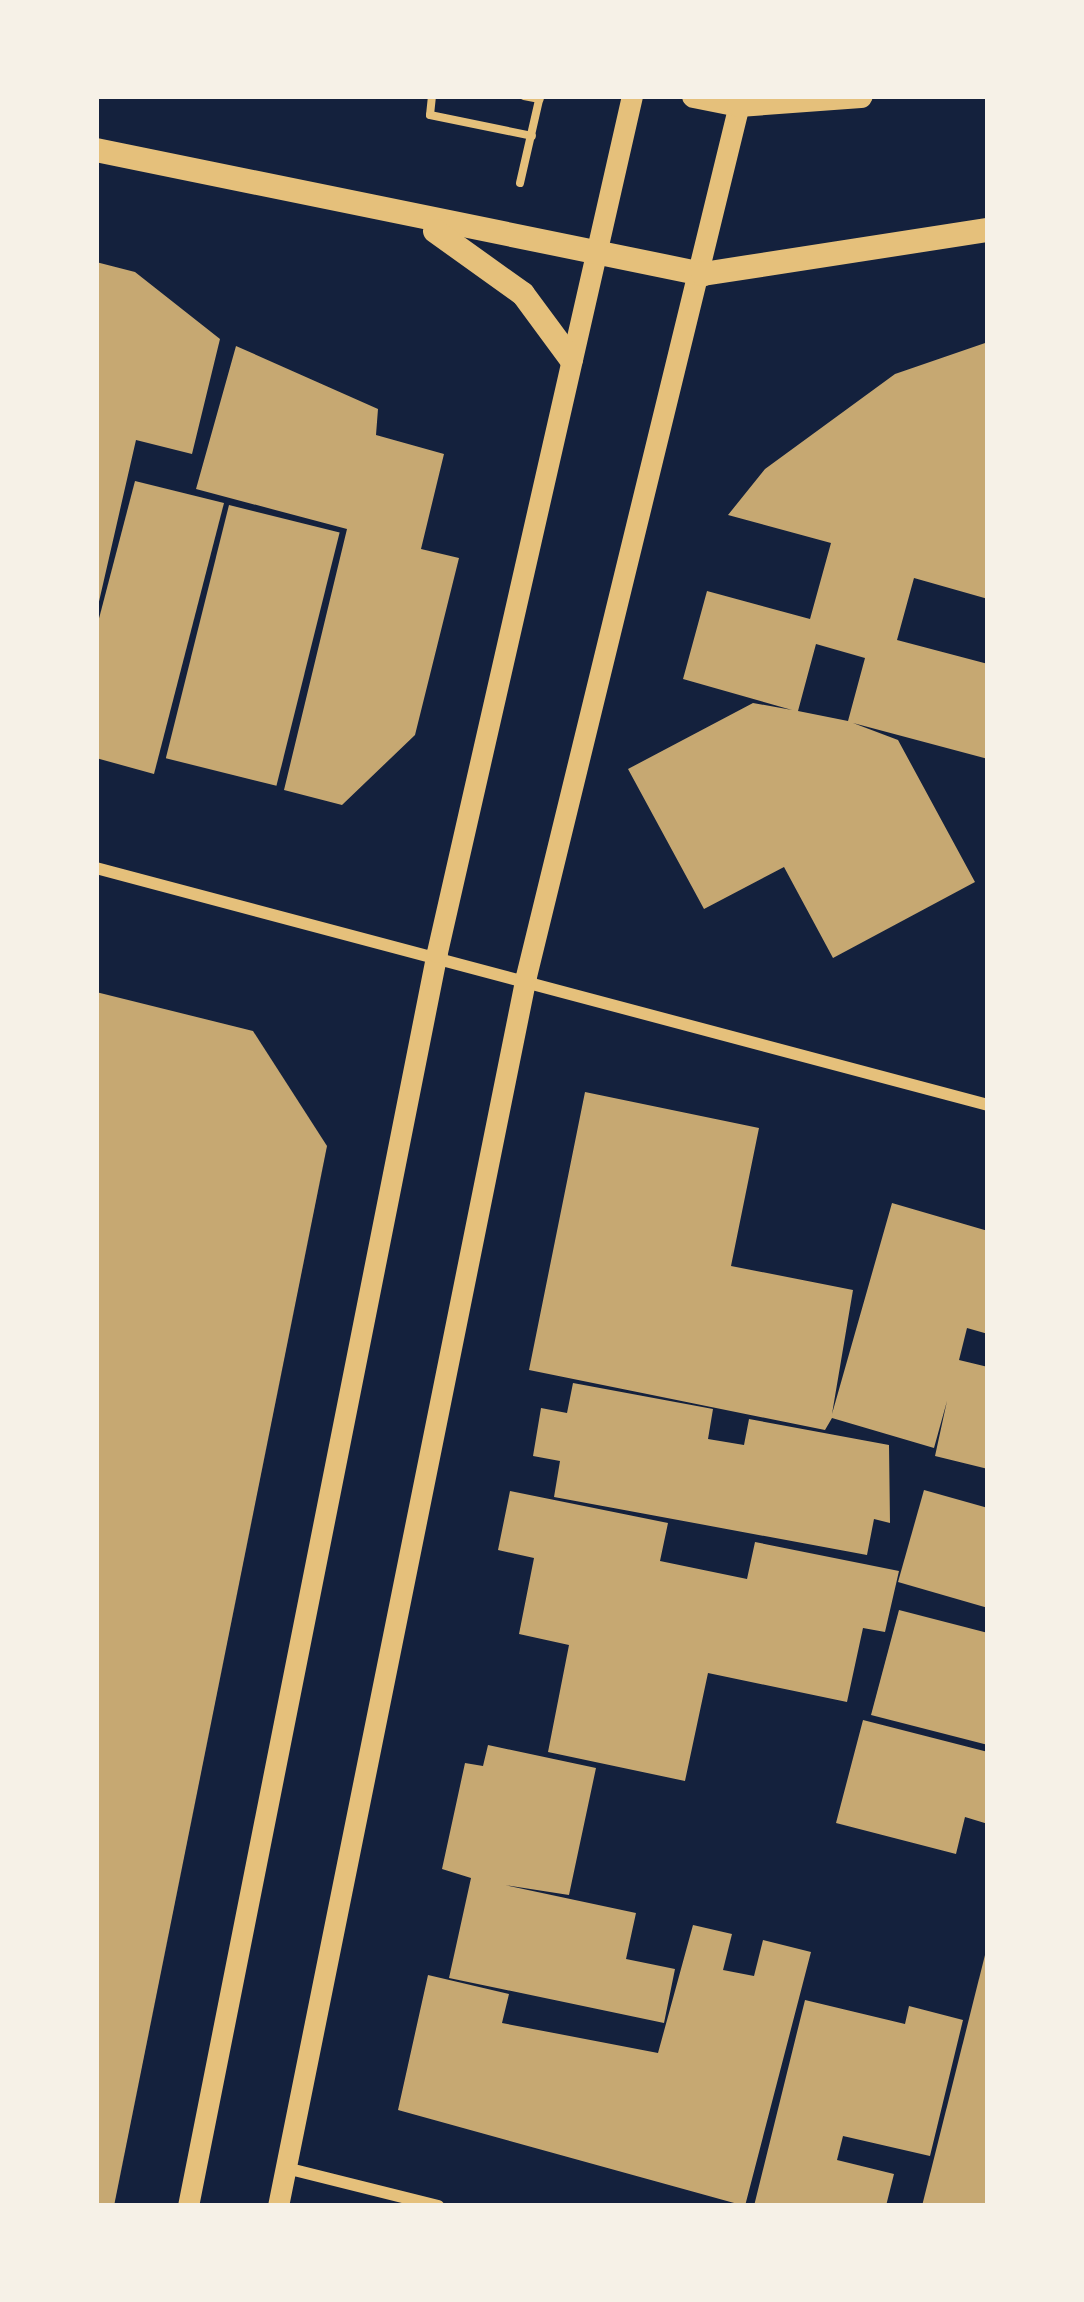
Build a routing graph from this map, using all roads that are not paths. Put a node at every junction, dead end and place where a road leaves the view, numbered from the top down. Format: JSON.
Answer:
{"nodes":[{"id":1,"x":632,"y":96,"type":"edge"},
{"id":2,"x":694,"y":96,"type":"edge"},
{"id":3,"x":861,"y":96,"type":"edge"},
{"id":4,"x":740,"y":100,"type":"edge"},
{"id":5,"x":96,"y":150,"type":"edge"},
{"id":6,"x":390,"y":209,"type":"junction"},
{"id":7,"x":988,"y":230,"type":"edge"},
{"id":8,"x":595,"y":256,"type":"junction"},
{"id":9,"x":704,"y":274,"type":"junction"},
{"id":10,"x":571,"y":359,"type":"junction"},
{"id":11,"x":96,"y":868,"type":"edge"},
{"id":12,"x":437,"y":952,"type":"junction"},
{"id":13,"x":526,"y":976,"type":"junction"},
{"id":14,"x":988,"y":1105,"type":"edge"},
{"id":15,"x":286,"y":2168,"type":"junction"},
{"id":16,"x":188,"y":2206,"type":"edge"},
{"id":17,"x":278,"y":2206,"type":"edge"},
{"id":18,"x":438,"y":2206,"type":"edge"}],
"edges":[{"from":1,"to":8,"type":"street"},
{"from":2,"to":4,"type":"main road"},
{"from":3,"to":4,"type":"main road"},
{"from":4,"to":9,"type":"street"},
{"from":5,"to":6,"type":"main road"},
{"from":6,"to":8,"type":"main road"},
{"from":6,"to":10,"type":"main road"},
{"from":7,"to":9,"type":"main road"},
{"from":8,"to":9,"type":"main road"},
{"from":8,"to":10,"type":"street"},
{"from":9,"to":13,"type":"street"},
{"from":10,"to":12,"type":"street"},
{"from":11,"to":12,"type":"street"},
{"from":12,"to":13,"type":"street"},
{"from":12,"to":16,"type":"street"},
{"from":13,"to":14,"type":"street"},
{"from":13,"to":15,"type":"street"},
{"from":15,"to":17,"type":"street"},
{"from":15,"to":18,"type":"street"}]}
